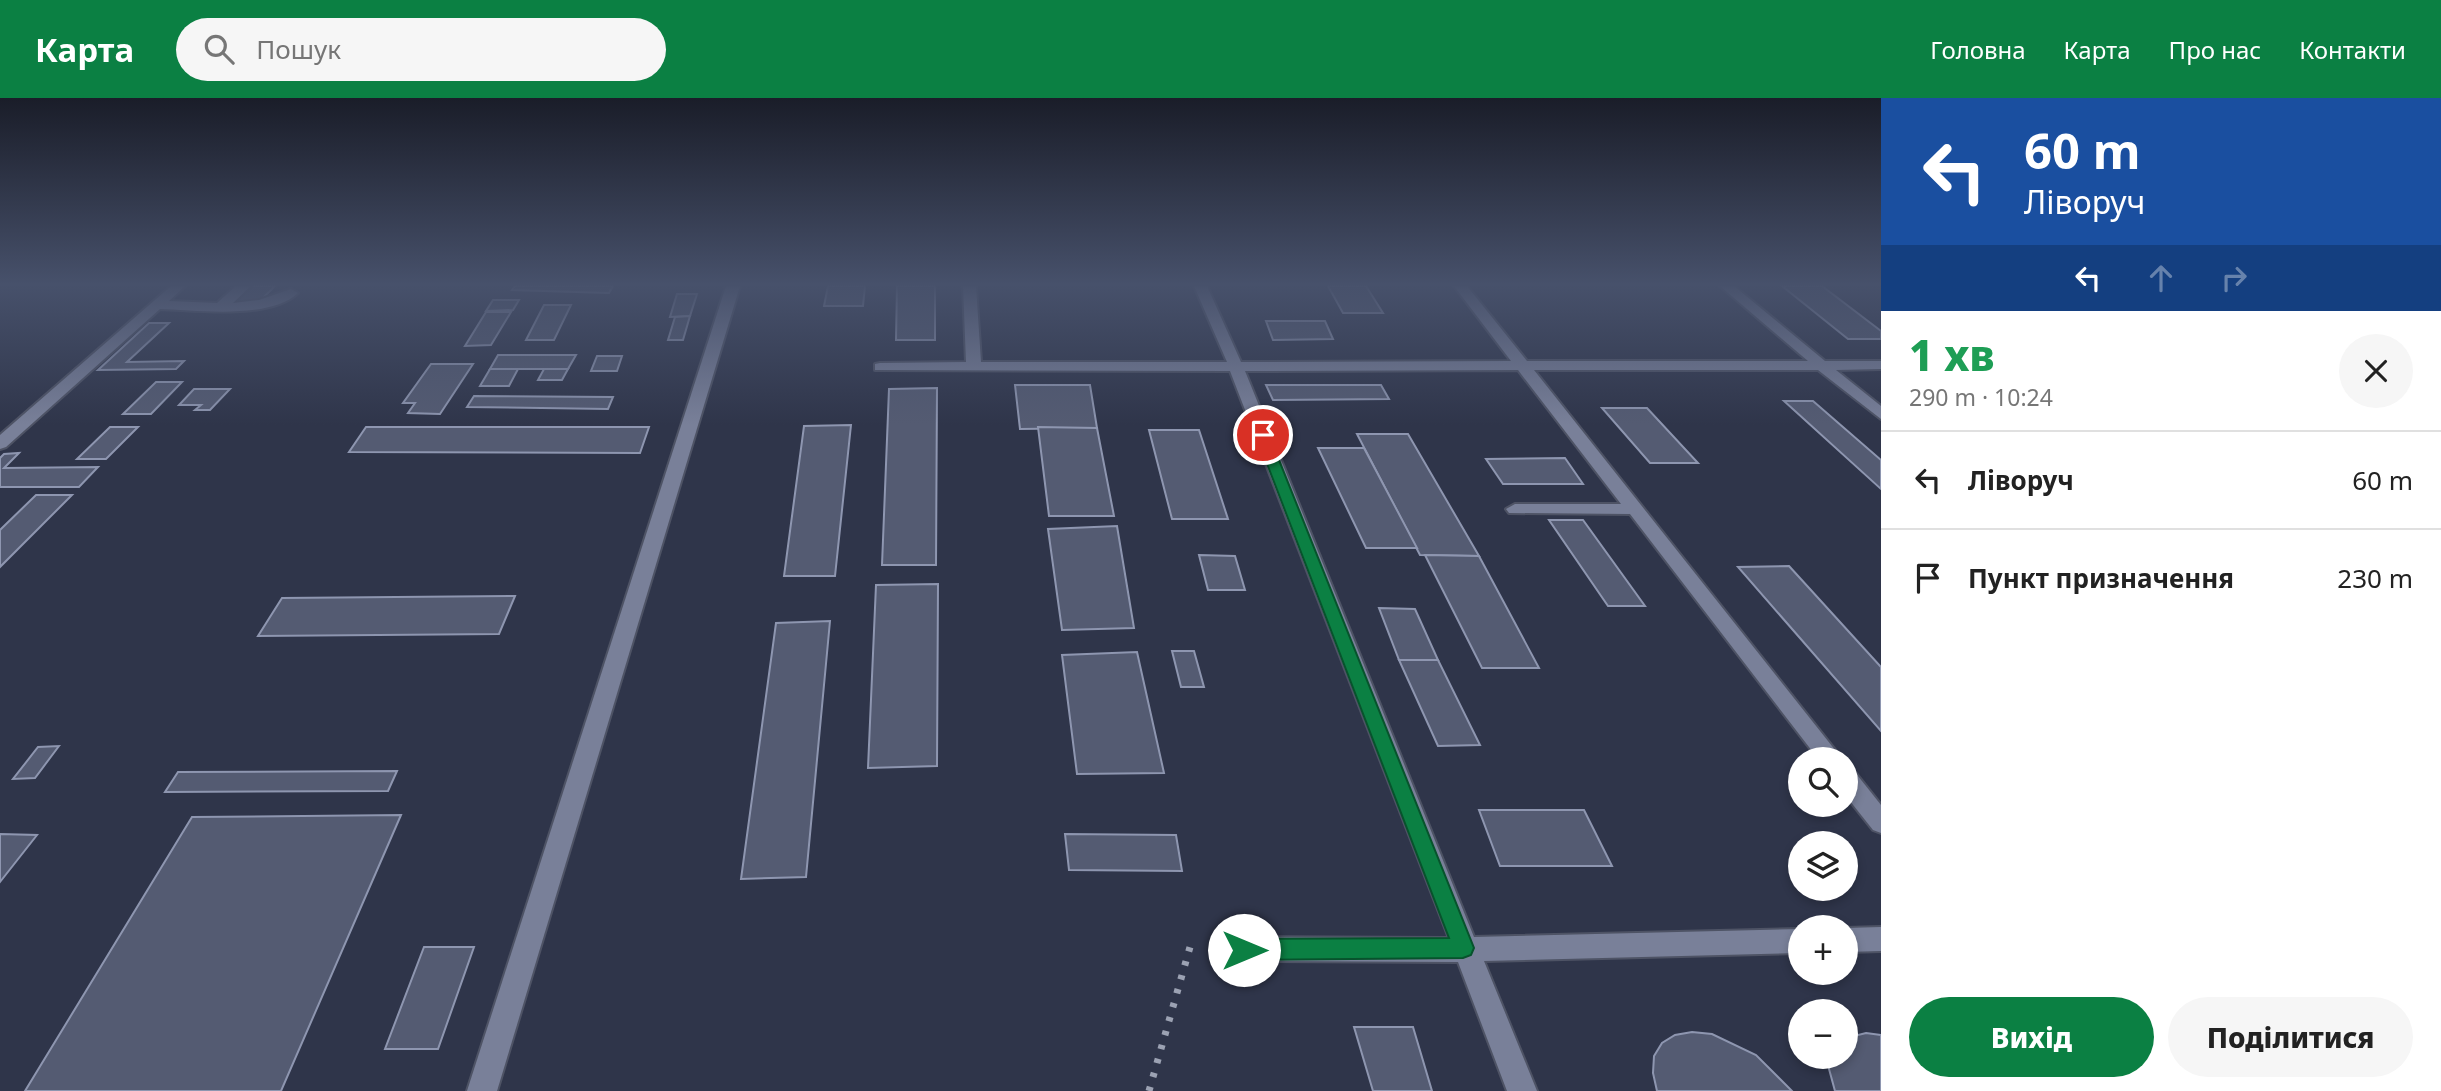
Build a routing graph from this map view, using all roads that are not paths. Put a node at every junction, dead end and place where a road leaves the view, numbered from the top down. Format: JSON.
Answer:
{"nodes":[{"id":1,"x":125,"y":332,"type":"edge"},
{"id":2,"x":719,"y":332,"type":"edge"},
{"id":3,"x":972,"y":332,"type":"edge"},
{"id":4,"x":1221,"y":332,"type":"edge"},
{"id":5,"x":1498,"y":332,"type":"edge"},
{"id":6,"x":1783,"y":332,"type":"edge"},
{"id":7,"x":1235,"y":364,"type":"junction"},
{"id":8,"x":1524,"y":365,"type":"junction"},
{"id":9,"x":1823,"y":365,"type":"junction"},
{"id":10,"x":1881,"y":365,"type":"edge"},
{"id":11,"x":880,"y":367,"type":"dead end"},
{"id":12,"x":974,"y":367,"type":"junction"},
{"id":13,"x":1881,"y":414,"type":"edge"},
{"id":14,"x":0,"y":444,"type":"edge"},
{"id":15,"x":1515,"y":509,"type":"dead end"},
{"id":16,"x":1636,"y":509,"type":"junction"},
{"id":17,"x":1822,"y":747,"type":"edge"},
{"id":18,"x":1858,"y":793,"type":"edge"},
{"id":19,"x":1881,"y":823,"type":"edge"},
{"id":20,"x":1881,"y":939,"type":"edge"},
{"id":21,"x":1858,"y":940,"type":"edge"},
{"id":22,"x":1788,"y":941,"type":"edge"},
{"id":23,"x":1463,"y":948,"type":"junction"},
{"id":24,"x":1244,"y":950,"type":"dead end"},
{"id":25,"x":482,"y":1091,"type":"edge"},
{"id":26,"x":1522,"y":1091,"type":"edge"}],
"edges":[{"from":1,"to":14,"type":"street"},
{"from":2,"to":25,"type":"street"},
{"from":3,"to":12,"type":"street"},
{"from":4,"to":7,"type":"street"},
{"from":5,"to":8,"type":"lane"},
{"from":6,"to":9,"type":"street"},
{"from":7,"to":8,"type":"street"},
{"from":7,"to":12,"type":"street"},
{"from":7,"to":23,"type":"street"},
{"from":8,"to":9,"type":"street"},
{"from":8,"to":16,"type":"lane"},
{"from":9,"to":10,"type":"street"},
{"from":9,"to":13,"type":"street"},
{"from":11,"to":12,"type":"street"},
{"from":15,"to":16,"type":"street"},
{"from":16,"to":17,"type":"lane"},
{"from":18,"to":19,"type":"street"},
{"from":20,"to":21,"type":"street"},
{"from":22,"to":23,"type":"street"},
{"from":23,"to":24,"type":"street"},
{"from":23,"to":26,"type":"street"}]}
